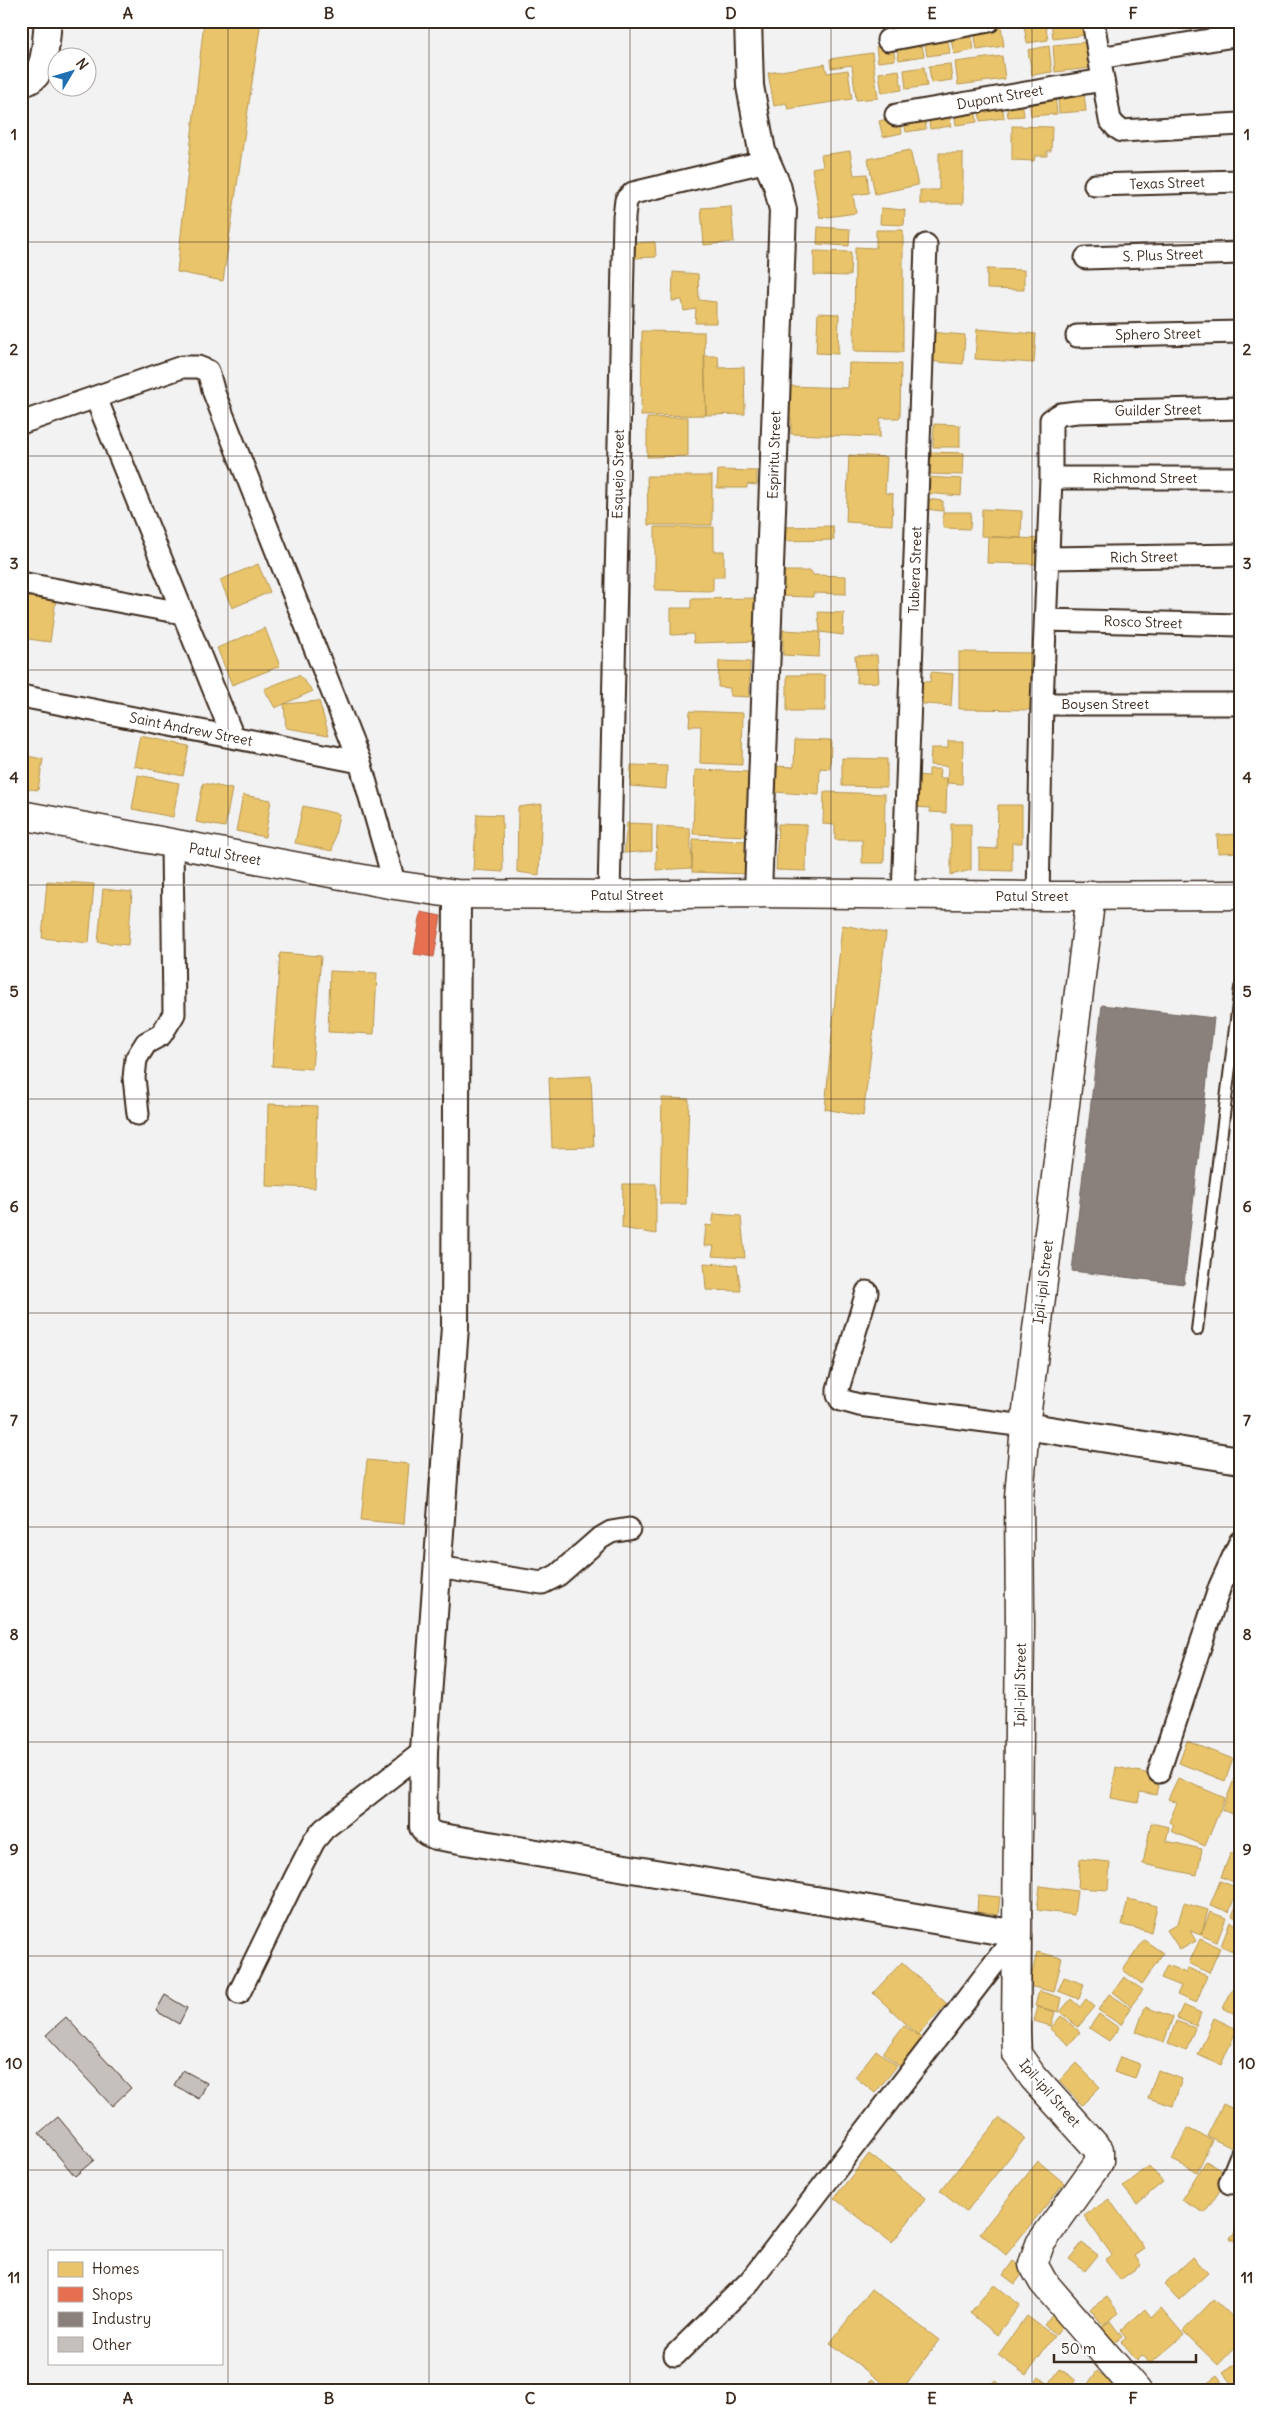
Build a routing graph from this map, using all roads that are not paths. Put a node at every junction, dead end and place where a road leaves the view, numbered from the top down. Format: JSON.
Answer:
{"nodes":[{"id":1,"x":48,"y":21,"type":"edge"},
{"id":2,"x":748,"y":21,"type":"edge"},
{"id":3,"x":989,"y":21,"type":"edge"},
{"id":4,"x":1093,"y":21,"type":"edge"},
{"id":5,"x":1240,"y":35,"type":"edge"},
{"id":6,"x":888,"y":40,"type":"dead end"},
{"id":7,"x":1099,"y":58,"type":"junction"},
{"id":8,"x":1103,"y":80,"type":"junction"},
{"id":9,"x":21,"y":84,"type":"edge"},
{"id":10,"x":896,"y":114,"type":"dead end"},
{"id":11,"x":1240,"y":124,"type":"edge"},
{"id":12,"x":767,"y":161,"type":"junction"},
{"id":13,"x":1240,"y":181,"type":"edge"},
{"id":14,"x":1095,"y":185,"type":"dead end"},
{"id":15,"x":926,"y":245,"type":"dead end"},
{"id":16,"x":1240,"y":253,"type":"edge"},
{"id":17,"x":1086,"y":258,"type":"dead end"},
{"id":18,"x":1240,"y":332,"type":"edge"},
{"id":19,"x":1077,"y":336,"type":"dead end"},
{"id":20,"x":96,"y":398,"type":"junction"},
{"id":21,"x":1240,"y":408,"type":"edge"},
{"id":22,"x":21,"y":423,"type":"edge"},
{"id":23,"x":1051,"y":478,"type":"junction"},
{"id":24,"x":1240,"y":478,"type":"edge"},
{"id":25,"x":1240,"y":555,"type":"edge"},
{"id":26,"x":1048,"y":558,"type":"junction"},
{"id":27,"x":21,"y":583,"type":"edge"},
{"id":28,"x":182,"y":613,"type":"junction"},
{"id":29,"x":1046,"y":620,"type":"junction"},
{"id":30,"x":1240,"y":625,"type":"edge"},
{"id":31,"x":21,"y":696,"type":"edge"},
{"id":32,"x":1042,"y":704,"type":"junction"},
{"id":33,"x":1240,"y":704,"type":"edge"},
{"id":34,"x":232,"y":737,"type":"junction"},
{"id":35,"x":360,"y":762,"type":"junction"},
{"id":36,"x":21,"y":815,"type":"edge"},
{"id":37,"x":172,"y":844,"type":"junction"},
{"id":38,"x":395,"y":885,"type":"junction"},
{"id":39,"x":758,"y":893,"type":"junction"},
{"id":40,"x":456,"y":894,"type":"junction"},
{"id":41,"x":609,"y":895,"type":"junction"},
{"id":42,"x":1091,"y":895,"type":"junction"},
{"id":43,"x":1240,"y":895,"type":"edge"},
{"id":44,"x":904,"y":896,"type":"junction"},
{"id":45,"x":1038,"y":896,"type":"junction"},
{"id":46,"x":1240,"y":988,"type":"edge"},
{"id":47,"x":138,"y":1114,"type":"dead end"},
{"id":48,"x":867,"y":1292,"type":"dead end"},
{"id":49,"x":1197,"y":1330,"type":"dead end"},
{"id":50,"x":1025,"y":1426,"type":"junction"},
{"id":51,"x":1240,"y":1460,"type":"edge"},
{"id":52,"x":629,"y":1529,"type":"dead end"},
{"id":53,"x":1240,"y":1542,"type":"edge"},
{"id":54,"x":437,"y":1567,"type":"junction"},
{"id":55,"x":424,"y":1751,"type":"junction"},
{"id":56,"x":1159,"y":1772,"type":"dead end"},
{"id":57,"x":1017,"y":1934,"type":"junction"},
{"id":58,"x":239,"y":1994,"type":"dead end"},
{"id":59,"x":1240,"y":2158,"type":"edge"},
{"id":60,"x":1230,"y":2183,"type":"dead end"},
{"id":61,"x":675,"y":2355,"type":"dead end"},
{"id":62,"x":1135,"y":2390,"type":"edge"}],
"edges":[{"from":1,"to":9,"type":"street"},
{"from":2,"to":12,"type":"street","name":"Espiritu Street"},
{"from":3,"to":6,"type":"street"},
{"from":4,"to":7,"type":"street"},
{"from":5,"to":7,"type":"street"},
{"from":7,"to":8,"type":"street"},
{"from":8,"to":10,"type":"street","name":"Dupont Street"},
{"from":8,"to":11,"type":"street"},
{"from":12,"to":39,"type":"street","name":"Espiritu Street"},
{"from":12,"to":41,"type":"street","name":"Esquejo Street"},
{"from":13,"to":14,"type":"street","name":"Texas Street"},
{"from":15,"to":44,"type":"street","name":"Tubiera Street"},
{"from":16,"to":17,"type":"street","name":"S. Plus Street"},
{"from":18,"to":19,"type":"street","name":"Sphero Street"},
{"from":20,"to":22,"type":"street"},
{"from":20,"to":28,"type":"street"},
{"from":20,"to":35,"type":"street"},
{"from":21,"to":23,"type":"street","name":"Guilder Street"},
{"from":23,"to":24,"type":"street","name":"Richmond Street"},
{"from":23,"to":26,"type":"street"},
{"from":25,"to":26,"type":"street","name":"Rich Street"},
{"from":26,"to":29,"type":"street"},
{"from":27,"to":28,"type":"street"},
{"from":28,"to":34,"type":"street"},
{"from":29,"to":30,"type":"street","name":"Rosco Street"},
{"from":29,"to":32,"type":"street"},
{"from":31,"to":34,"type":"street","name":"Saint Andrew Street"},
{"from":32,"to":33,"type":"street","name":"Boysen Street"},
{"from":32,"to":45,"type":"street","name":"Boysen Street"},
{"from":34,"to":35,"type":"street","name":"Saint Andrew Street"},
{"from":35,"to":38,"type":"street"},
{"from":36,"to":37,"type":"main road","name":"Patul Street"},
{"from":37,"to":38,"type":"main road","name":"Patul Street"},
{"from":37,"to":47,"type":"street"},
{"from":38,"to":40,"type":"main road","name":"Patul Street"},
{"from":39,"to":41,"type":"main road","name":"Patul Street"},
{"from":39,"to":44,"type":"main road","name":"Patul Street"},
{"from":40,"to":41,"type":"main road","name":"Patul Street"},
{"from":40,"to":54,"type":"street"},
{"from":42,"to":43,"type":"main road","name":"Patul Street"},
{"from":42,"to":45,"type":"main road","name":"Patul Street"},
{"from":42,"to":50,"type":"main road","name":"Ipil-ipil Street"},
{"from":44,"to":45,"type":"main road","name":"Patul Street"},
{"from":46,"to":49,"type":"lane"},
{"from":48,"to":50,"type":"street"},
{"from":50,"to":51,"type":"street"},
{"from":50,"to":57,"type":"main road","name":"Ipil-ipil Street"},
{"from":52,"to":54,"type":"street"},
{"from":53,"to":56,"type":"street"},
{"from":54,"to":55,"type":"street"},
{"from":55,"to":57,"type":"street"},
{"from":55,"to":58,"type":"street"},
{"from":57,"to":61,"type":"street"},
{"from":57,"to":62,"type":"main road","name":"Ipil-ipil Street"},
{"from":59,"to":60,"type":"street"}]}
